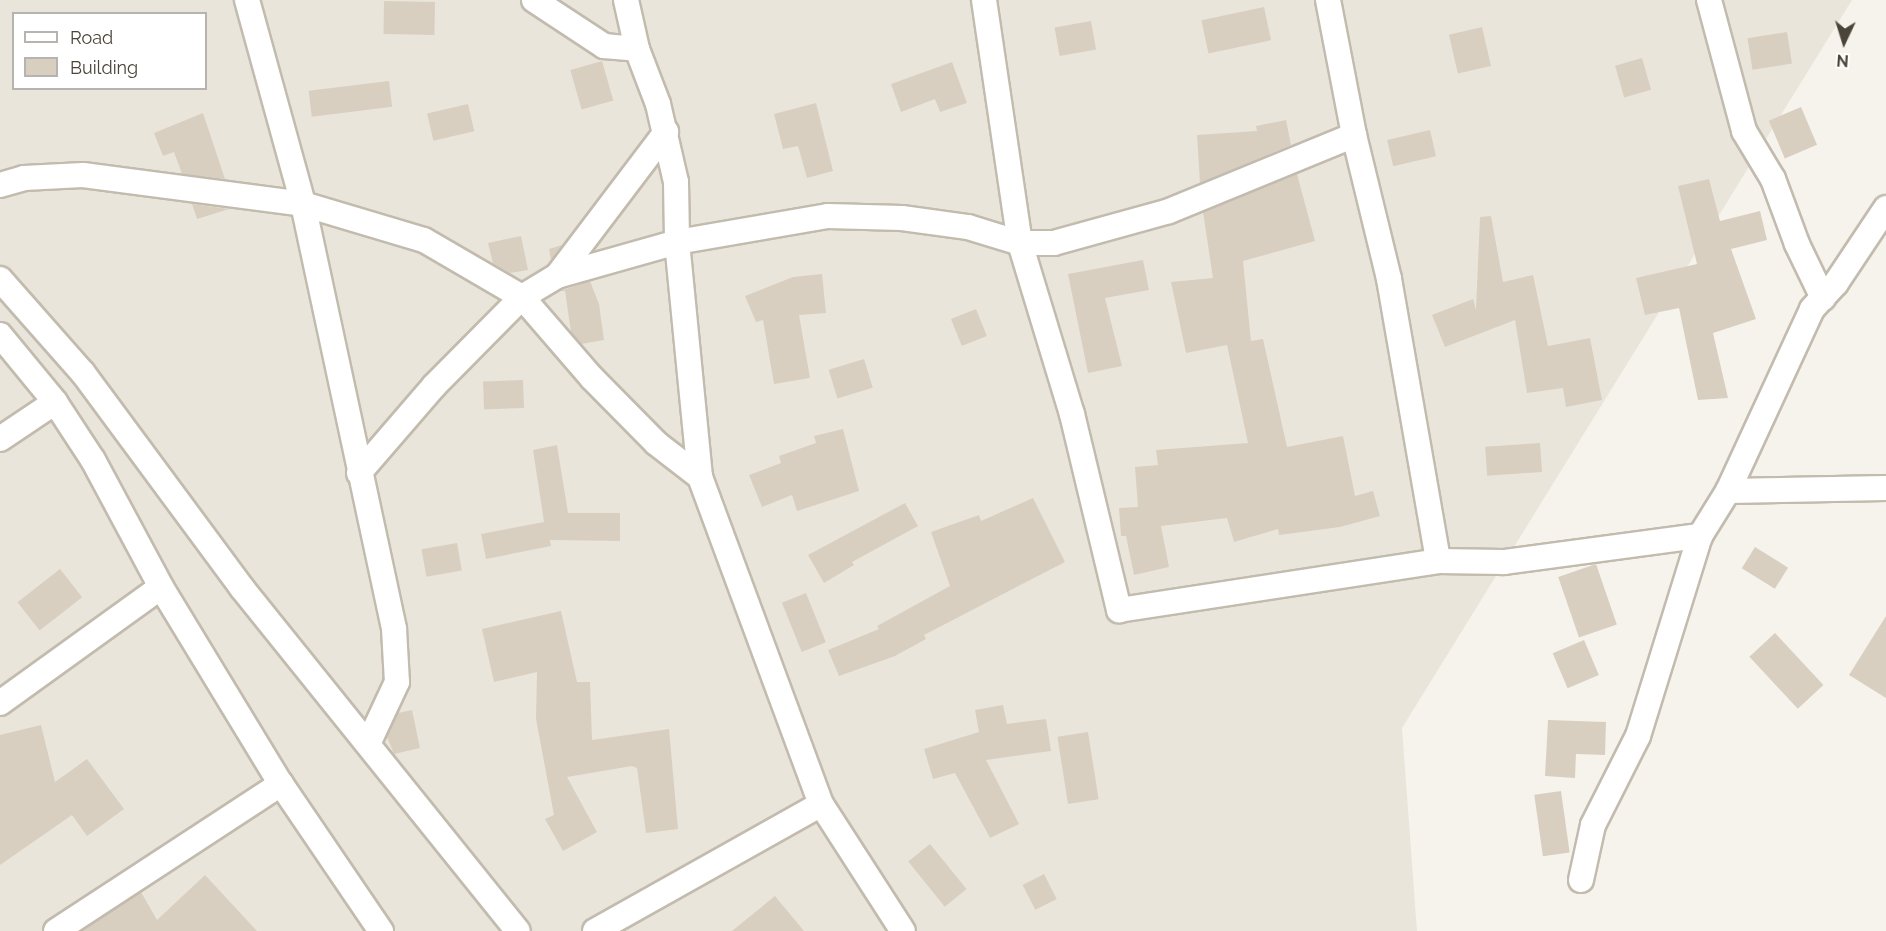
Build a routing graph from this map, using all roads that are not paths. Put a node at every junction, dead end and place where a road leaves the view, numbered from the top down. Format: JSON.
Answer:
{"nodes":[{"id":1,"x":247,"y":0,"type":"edge"},
{"id":2,"x":534,"y":0,"type":"edge"},
{"id":3,"x":626,"y":0,"type":"edge"},
{"id":4,"x":984,"y":0,"type":"edge"},
{"id":5,"x":1328,"y":0,"type":"edge"},
{"id":6,"x":1709,"y":0,"type":"edge"},
{"id":7,"x":637,"y":49,"type":"junction"},
{"id":8,"x":666,"y":132,"type":"junction"},
{"id":9,"x":1354,"y":135,"type":"junction"},
{"id":10,"x":0,"y":185,"type":"edge"},
{"id":11,"x":303,"y":204,"type":"junction"},
{"id":12,"x":1886,"y":208,"type":"edge"},
{"id":13,"x":677,"y":242,"type":"junction"},
{"id":14,"x":1020,"y":243,"type":"junction"},
{"id":15,"x":557,"y":276,"type":"junction"},
{"id":16,"x":0,"y":279,"type":"edge"},
{"id":17,"x":522,"y":297,"type":"junction"},
{"id":18,"x":1823,"y":298,"type":"junction"},
{"id":19,"x":0,"y":335,"type":"edge"},
{"id":20,"x":55,"y":402,"type":"junction"},
{"id":21,"x":0,"y":439,"type":"edge"},
{"id":22,"x":359,"y":473,"type":"junction"},
{"id":23,"x":700,"y":477,"type":"junction"},
{"id":24,"x":1886,"y":488,"type":"edge"},
{"id":25,"x":1728,"y":490,"type":"junction"},
{"id":26,"x":1700,"y":536,"type":"junction"},
{"id":27,"x":1438,"y":561,"type":"junction"},
{"id":28,"x":161,"y":587,"type":"junction"},
{"id":29,"x":0,"y":703,"type":"edge"},
{"id":30,"x":368,"y":744,"type":"junction"},
{"id":31,"x":281,"y":784,"type":"junction"},
{"id":32,"x":821,"y":804,"type":"junction"},
{"id":33,"x":1581,"y":880,"type":"dead end"},
{"id":34,"x":56,"y":931,"type":"edge"},
{"id":35,"x":380,"y":931,"type":"edge"},
{"id":36,"x":518,"y":931,"type":"edge"},
{"id":37,"x":595,"y":931,"type":"edge"},
{"id":38,"x":903,"y":931,"type":"edge"}],
"edges":[{"from":1,"to":11,"type":"street"},
{"from":2,"to":7,"type":"street"},
{"from":3,"to":7,"type":"street"},
{"from":4,"to":14,"type":"street"},
{"from":5,"to":9,"type":"street"},
{"from":6,"to":18,"type":"street"},
{"from":7,"to":8,"type":"street"},
{"from":8,"to":13,"type":"street"},
{"from":8,"to":15,"type":"street"},
{"from":9,"to":14,"type":"street"},
{"from":9,"to":27,"type":"street"},
{"from":10,"to":11,"type":"street"},
{"from":11,"to":17,"type":"street"},
{"from":11,"to":22,"type":"street"},
{"from":12,"to":18,"type":"street"},
{"from":13,"to":14,"type":"street"},
{"from":13,"to":15,"type":"street"},
{"from":13,"to":23,"type":"street"},
{"from":14,"to":27,"type":"street"},
{"from":15,"to":17,"type":"street"},
{"from":16,"to":30,"type":"street"},
{"from":17,"to":22,"type":"street"},
{"from":17,"to":23,"type":"street"},
{"from":18,"to":25,"type":"street"},
{"from":19,"to":20,"type":"street"},
{"from":20,"to":21,"type":"street"},
{"from":20,"to":28,"type":"street"},
{"from":22,"to":30,"type":"street"},
{"from":23,"to":32,"type":"street"},
{"from":24,"to":25,"type":"street"},
{"from":25,"to":26,"type":"street"},
{"from":26,"to":27,"type":"street"},
{"from":26,"to":33,"type":"street"},
{"from":28,"to":29,"type":"street"},
{"from":28,"to":31,"type":"street"},
{"from":30,"to":36,"type":"street"},
{"from":31,"to":34,"type":"street"},
{"from":31,"to":35,"type":"street"},
{"from":32,"to":37,"type":"street"},
{"from":32,"to":38,"type":"street"}]}
